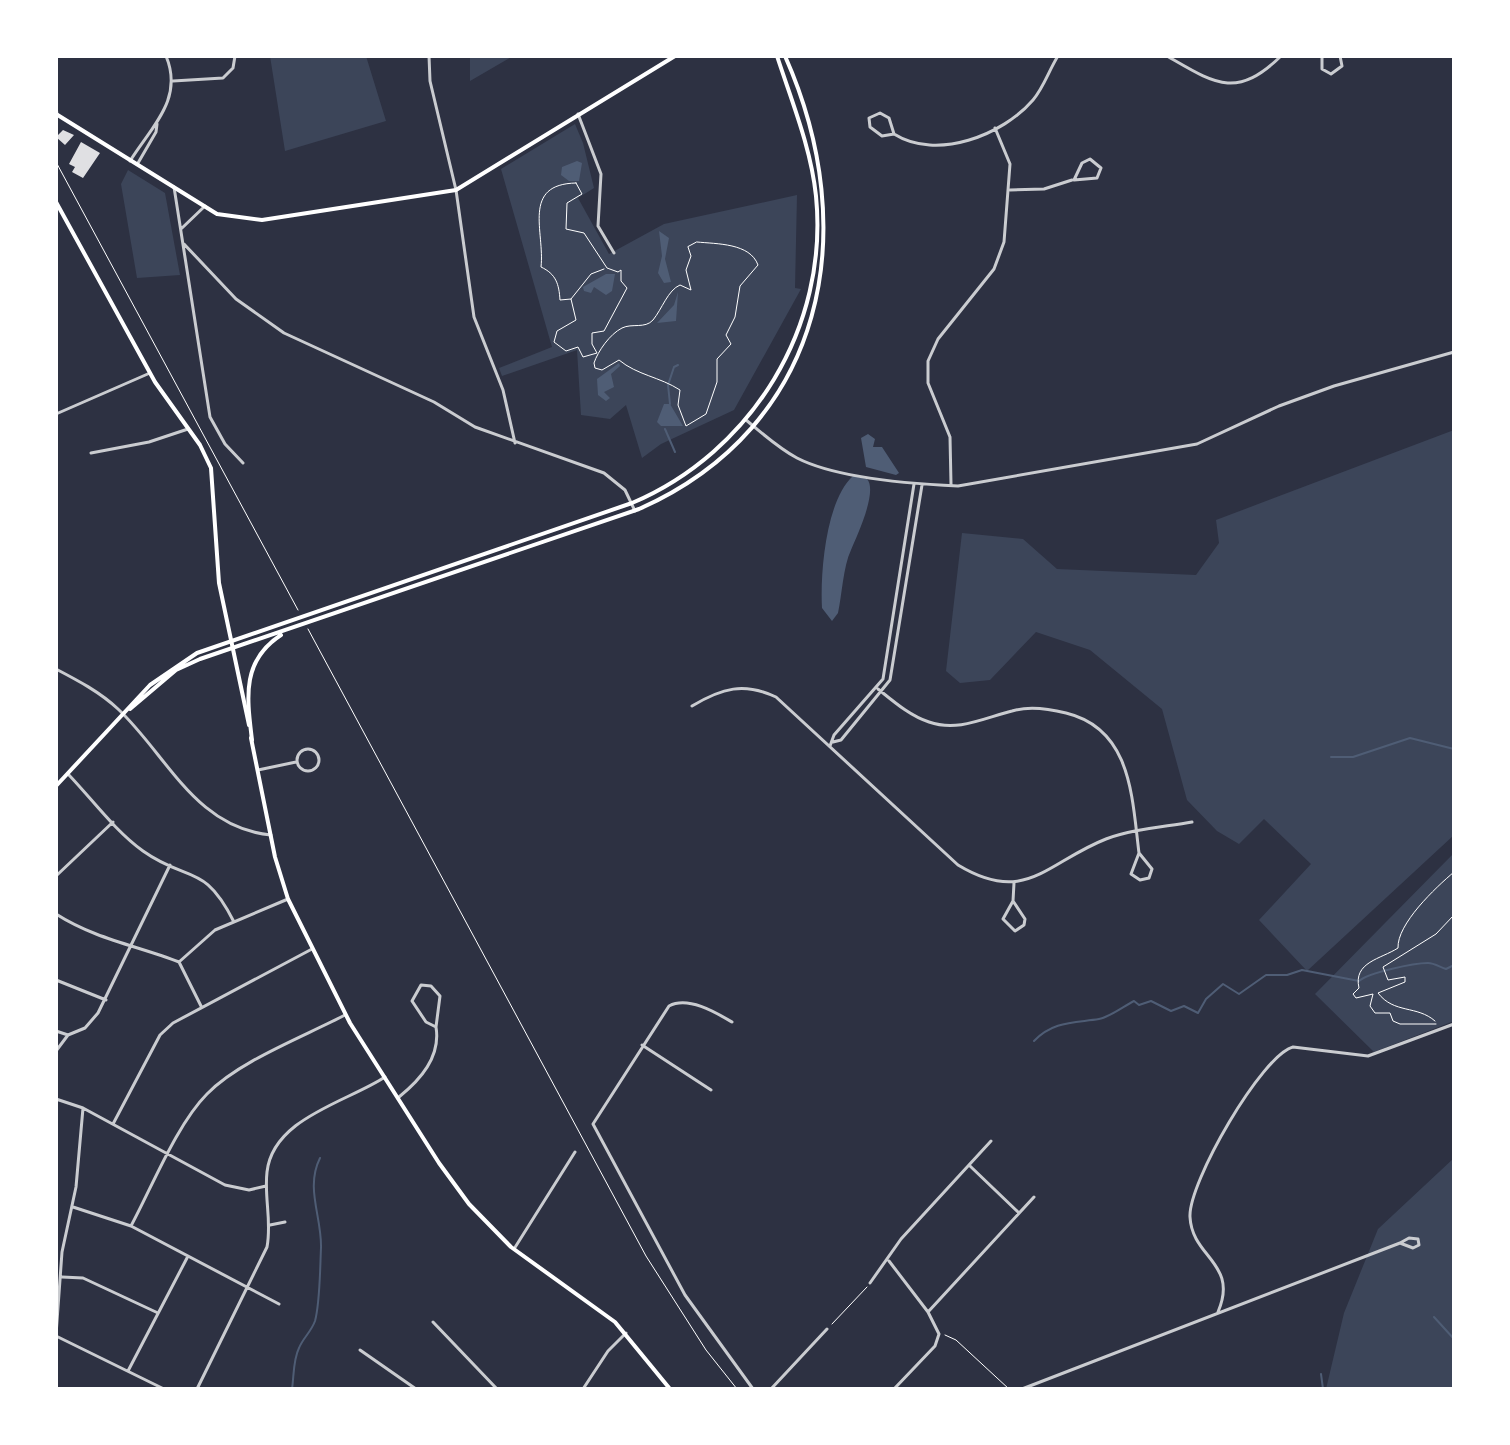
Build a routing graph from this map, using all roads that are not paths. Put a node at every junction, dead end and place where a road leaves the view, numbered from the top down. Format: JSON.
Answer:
{"nodes":[{"id":1,"x":166,"y":56,"type":"edge"},
{"id":2,"x":235,"y":56,"type":"edge"},
{"id":3,"x":429,"y":56,"type":"edge"},
{"id":4,"x":675,"y":56,"type":"edge"},
{"id":5,"x":777,"y":56,"type":"edge"},
{"id":6,"x":785,"y":56,"type":"edge"},
{"id":7,"x":1058,"y":56,"type":"edge"},
{"id":8,"x":1167,"y":56,"type":"edge"},
{"id":9,"x":1281,"y":56,"type":"edge"},
{"id":10,"x":1322,"y":56,"type":"edge"},
{"id":11,"x":1342,"y":57,"type":"edge"},
{"id":12,"x":173,"y":81,"type":"junction"},
{"id":13,"x":56,"y":106,"type":"edge"},
{"id":14,"x":56,"y":114,"type":"edge"},
{"id":15,"x":578,"y":114,"type":"junction"},
{"id":16,"x":157,"y":124,"type":"junction"},
{"id":17,"x":995,"y":128,"type":"junction"},
{"id":18,"x":894,"y":134,"type":"junction"},
{"id":19,"x":130,"y":161,"type":"junction"},
{"id":20,"x":137,"y":165,"type":"junction"},
{"id":21,"x":1074,"y":180,"type":"junction"},
{"id":22,"x":174,"y":187,"type":"junction"},
{"id":23,"x":456,"y":190,"type":"junction"},
{"id":24,"x":1010,"y":190,"type":"junction"},
{"id":25,"x":56,"y":202,"type":"edge"},
{"id":26,"x":205,"y":206,"type":"junction"},
{"id":27,"x":182,"y":228,"type":"junction"},
{"id":28,"x":184,"y":244,"type":"junction"},
{"id":29,"x":614,"y":253,"type":"dead end"},
{"id":30,"x":1454,"y":352,"type":"edge"},
{"id":31,"x":150,"y":373,"type":"junction"},
{"id":32,"x":56,"y":414,"type":"edge"},
{"id":33,"x":746,"y":420,"type":"junction"},
{"id":34,"x":753,"y":425,"type":"junction"},
{"id":35,"x":188,"y":429,"type":"junction"},
{"id":36,"x":515,"y":443,"type":"junction"},
{"id":37,"x":91,"y":453,"type":"dead end"},
{"id":38,"x":243,"y":463,"type":"dead end"},
{"id":39,"x":914,"y":484,"type":"junction"},
{"id":40,"x":922,"y":485,"type":"junction"},
{"id":41,"x":951,"y":486,"type":"junction"},
{"id":42,"x":632,"y":503,"type":"junction"},
{"id":43,"x":635,"y":511,"type":"junction"},
{"id":44,"x":905,"y":544,"type":"junction"},
{"id":45,"x":912,"y":546,"type":"junction"},
{"id":46,"x":896,"y":606,"type":"junction"},
{"id":47,"x":903,"y":608,"type":"junction"},
{"id":48,"x":290,"y":630,"type":"junction"},
{"id":49,"x":229,"y":641,"type":"junction"},
{"id":50,"x":231,"y":648,"type":"junction"},
{"id":51,"x":56,"y":669,"type":"edge"},
{"id":52,"x":878,"y":689,"type":"junction"},
{"id":53,"x":883,"y":693,"type":"junction"},
{"id":54,"x":692,"y":706,"type":"dead end"},
{"id":55,"x":126,"y":712,"type":"junction"},
{"id":56,"x":252,"y":740,"type":"junction"},
{"id":57,"x":831,"y":744,"type":"junction"},
{"id":58,"x":296,"y":762,"type":"junction"},
{"id":59,"x":258,"y":770,"type":"junction"},
{"id":60,"x":68,"y":774,"type":"junction"},
{"id":61,"x":56,"y":786,"type":"edge"},
{"id":62,"x":113,"y":822,"type":"junction"},
{"id":63,"x":1192,"y":822,"type":"dead end"},
{"id":64,"x":1136,"y":831,"type":"junction"},
{"id":65,"x":271,"y":835,"type":"junction"},
{"id":66,"x":1139,"y":853,"type":"junction"},
{"id":67,"x":170,"y":865,"type":"junction"},
{"id":68,"x":56,"y":876,"type":"edge"},
{"id":69,"x":1014,"y":883,"type":"junction"},
{"id":70,"x":288,"y":899,"type":"junction"},
{"id":71,"x":1013,"y":901,"type":"junction"},
{"id":72,"x":56,"y":914,"type":"edge"},
{"id":73,"x":234,"y":922,"type":"junction"},
{"id":74,"x":132,"y":949,"type":"junction"},
{"id":75,"x":312,"y":949,"type":"junction"},
{"id":76,"x":179,"y":962,"type":"junction"},
{"id":77,"x":56,"y":980,"type":"edge"},
{"id":78,"x":106,"y":1000,"type":"junction"},
{"id":79,"x":201,"y":1006,"type":"junction"},
{"id":80,"x":345,"y":1015,"type":"junction"},
{"id":81,"x":732,"y":1022,"type":"dead end"},
{"id":82,"x":1454,"y":1024,"type":"edge"},
{"id":83,"x":436,"y":1027,"type":"junction"},
{"id":84,"x":56,"y":1031,"type":"edge"},
{"id":85,"x":68,"y":1035,"type":"junction"},
{"id":86,"x":642,"y":1045,"type":"junction"},
{"id":87,"x":56,"y":1051,"type":"edge"},
{"id":88,"x":385,"y":1077,"type":"junction"},
{"id":89,"x":711,"y":1090,"type":"dead end"},
{"id":90,"x":399,"y":1097,"type":"junction"},
{"id":91,"x":56,"y":1099,"type":"edge"},
{"id":92,"x":83,"y":1108,"type":"junction"},
{"id":93,"x":113,"y":1124,"type":"junction"},
{"id":94,"x":991,"y":1141,"type":"dead end"},
{"id":95,"x":575,"y":1152,"type":"dead end"},
{"id":96,"x":170,"y":1154,"type":"junction"},
{"id":97,"x":969,"y":1165,"type":"junction"},
{"id":98,"x":266,"y":1186,"type":"junction"},
{"id":99,"x":1034,"y":1197,"type":"dead end"},
{"id":100,"x":72,"y":1206,"type":"junction"},
{"id":101,"x":1019,"y":1213,"type":"junction"},
{"id":102,"x":285,"y":1222,"type":"dead end"},
{"id":103,"x":270,"y":1225,"type":"junction"},
{"id":104,"x":131,"y":1226,"type":"junction"},
{"id":105,"x":1400,"y":1243,"type":"dead end"},
{"id":106,"x":514,"y":1249,"type":"junction"},
{"id":107,"x":187,"y":1258,"type":"junction"},
{"id":108,"x":889,"y":1261,"type":"junction"},
{"id":109,"x":60,"y":1277,"type":"junction"},
{"id":110,"x":870,"y":1283,"type":"road end"},
{"id":111,"x":248,"y":1289,"type":"junction"},
{"id":112,"x":279,"y":1304,"type":"dead end"},
{"id":113,"x":928,"y":1312,"type":"junction"},
{"id":114,"x":1218,"y":1312,"type":"junction"},
{"id":115,"x":158,"y":1313,"type":"junction"},
{"id":116,"x":433,"y":1322,"type":"dead end"},
{"id":117,"x":827,"y":1329,"type":"road end"},
{"id":118,"x":626,"y":1333,"type":"junction"},
{"id":119,"x":56,"y":1336,"type":"edge"},
{"id":120,"x":360,"y":1350,"type":"dead end"},
{"id":121,"x":128,"y":1371,"type":"junction"},
{"id":122,"x":164,"y":1389,"type":"edge"},
{"id":123,"x":197,"y":1389,"type":"edge"},
{"id":124,"x":416,"y":1389,"type":"edge"},
{"id":125,"x":497,"y":1389,"type":"edge"},
{"id":126,"x":583,"y":1389,"type":"edge"},
{"id":127,"x":670,"y":1389,"type":"edge"},
{"id":128,"x":753,"y":1389,"type":"edge"},
{"id":129,"x":771,"y":1389,"type":"edge"},
{"id":130,"x":894,"y":1389,"type":"edge"},
{"id":131,"x":1022,"y":1389,"type":"edge"}],
"edges":[{"from":1,"to":12,"type":"street"},
{"from":2,"to":12,"type":"street"},
{"from":3,"to":23,"type":"street"},
{"from":4,"to":15,"type":"main road"},
{"from":5,"to":33,"type":"main road"},
{"from":6,"to":34,"type":"main road"},
{"from":7,"to":17,"type":"street"},
{"from":8,"to":9,"type":"street"},
{"from":10,"to":11,"type":"street"},
{"from":12,"to":16,"type":"street"},
{"from":13,"to":14,"type":"street"},
{"from":14,"to":19,"type":"main road"},
{"from":15,"to":23,"type":"main road"},
{"from":15,"to":29,"type":"street"},
{"from":16,"to":19,"type":"street"},
{"from":16,"to":20,"type":"street"},
{"from":17,"to":18,"type":"street"},
{"from":17,"to":24,"type":"street"},
{"from":18,"to":18,"type":"street"},
{"from":19,"to":20,"type":"main road"},
{"from":20,"to":22,"type":"main road"},
{"from":21,"to":21,"type":"street"},
{"from":21,"to":24,"type":"street"},
{"from":22,"to":26,"type":"main road"},
{"from":22,"to":27,"type":"street"},
{"from":23,"to":26,"type":"main road"},
{"from":23,"to":36,"type":"street"},
{"from":24,"to":41,"type":"street"},
{"from":25,"to":31,"type":"main road"},
{"from":26,"to":27,"type":"street"},
{"from":27,"to":28,"type":"street"},
{"from":28,"to":36,"type":"street"},
{"from":28,"to":38,"type":"street"},
{"from":30,"to":41,"type":"street"},
{"from":31,"to":32,"type":"street"},
{"from":31,"to":35,"type":"main road"},
{"from":33,"to":34,"type":"street"},
{"from":33,"to":42,"type":"main road"},
{"from":34,"to":39,"type":"street"},
{"from":34,"to":43,"type":"main road"},
{"from":35,"to":37,"type":"street"},
{"from":35,"to":49,"type":"main road"},
{"from":36,"to":42,"type":"street"},
{"from":39,"to":40,"type":"street"},
{"from":39,"to":44,"type":"street"},
{"from":40,"to":41,"type":"street"},
{"from":40,"to":45,"type":"street"},
{"from":42,"to":43,"type":"street"},
{"from":42,"to":49,"type":"main road"},
{"from":43,"to":48,"type":"main road"},
{"from":44,"to":45,"type":"street"},
{"from":44,"to":46,"type":"street"},
{"from":45,"to":47,"type":"street"},
{"from":46,"to":47,"type":"street"},
{"from":46,"to":52,"type":"street"},
{"from":47,"to":53,"type":"street"},
{"from":48,"to":50,"type":"main road"},
{"from":48,"to":56,"type":"main road"},
{"from":49,"to":50,"type":"main road"},
{"from":49,"to":55,"type":"main road"},
{"from":50,"to":55,"type":"main road"},
{"from":50,"to":56,"type":"main road"},
{"from":51,"to":55,"type":"street"},
{"from":52,"to":53,"type":"street"},
{"from":52,"to":57,"type":"street"},
{"from":53,"to":57,"type":"street"},
{"from":53,"to":64,"type":"street"},
{"from":54,"to":57,"type":"street"},
{"from":55,"to":60,"type":"main road"},
{"from":55,"to":65,"type":"street"},
{"from":56,"to":59,"type":"main road"},
{"from":57,"to":69,"type":"street"},
{"from":58,"to":58,"type":"street"},
{"from":58,"to":59,"type":"street"},
{"from":59,"to":65,"type":"main road"},
{"from":60,"to":61,"type":"main road"},
{"from":60,"to":62,"type":"street"},
{"from":62,"to":67,"type":"street"},
{"from":62,"to":68,"type":"street"},
{"from":63,"to":64,"type":"street"},
{"from":64,"to":66,"type":"street"},
{"from":64,"to":69,"type":"street"},
{"from":65,"to":70,"type":"main road"},
{"from":66,"to":66,"type":"street"},
{"from":67,"to":73,"type":"street"},
{"from":67,"to":74,"type":"street"},
{"from":69,"to":71,"type":"street"},
{"from":70,"to":73,"type":"street"},
{"from":70,"to":75,"type":"main road"},
{"from":71,"to":71,"type":"street"},
{"from":72,"to":74,"type":"street"},
{"from":73,"to":76,"type":"street"},
{"from":74,"to":76,"type":"street"},
{"from":74,"to":78,"type":"street"},
{"from":75,"to":79,"type":"street"},
{"from":75,"to":80,"type":"main road"},
{"from":76,"to":79,"type":"street"},
{"from":77,"to":78,"type":"street"},
{"from":78,"to":85,"type":"street"},
{"from":79,"to":93,"type":"street"},
{"from":80,"to":88,"type":"main road"},
{"from":80,"to":96,"type":"street"},
{"from":81,"to":86,"type":"street"},
{"from":82,"to":114,"type":"street"},
{"from":83,"to":83,"type":"street"},
{"from":83,"to":90,"type":"street"},
{"from":84,"to":85,"type":"street"},
{"from":85,"to":87,"type":"street"},
{"from":86,"to":89,"type":"street"},
{"from":86,"to":128,"type":"street"},
{"from":88,"to":90,"type":"main road"},
{"from":88,"to":98,"type":"street"},
{"from":90,"to":106,"type":"main road"},
{"from":91,"to":92,"type":"street"},
{"from":92,"to":93,"type":"street"},
{"from":92,"to":100,"type":"street"},
{"from":93,"to":96,"type":"street"},
{"from":94,"to":97,"type":"street"},
{"from":95,"to":106,"type":"street"},
{"from":96,"to":98,"type":"street"},
{"from":96,"to":104,"type":"street"},
{"from":97,"to":101,"type":"street"},
{"from":97,"to":108,"type":"street"},
{"from":98,"to":103,"type":"street"},
{"from":99,"to":101,"type":"street"},
{"from":100,"to":104,"type":"street"},
{"from":100,"to":109,"type":"street"},
{"from":101,"to":113,"type":"street"},
{"from":102,"to":103,"type":"street"},
{"from":103,"to":111,"type":"street"},
{"from":104,"to":107,"type":"street"},
{"from":105,"to":114,"type":"street"},
{"from":106,"to":118,"type":"main road"},
{"from":107,"to":111,"type":"street"},
{"from":107,"to":115,"type":"street"},
{"from":108,"to":110,"type":"street"},
{"from":108,"to":113,"type":"street"},
{"from":109,"to":115,"type":"street"},
{"from":109,"to":119,"type":"street"},
{"from":111,"to":112,"type":"street"},
{"from":111,"to":123,"type":"street"},
{"from":113,"to":130,"type":"street"},
{"from":114,"to":131,"type":"street"},
{"from":115,"to":121,"type":"street"},
{"from":116,"to":125,"type":"street"},
{"from":117,"to":129,"type":"street"},
{"from":118,"to":126,"type":"street"},
{"from":118,"to":127,"type":"main road"},
{"from":119,"to":121,"type":"street"},
{"from":120,"to":124,"type":"street"},
{"from":121,"to":122,"type":"street"}]}
